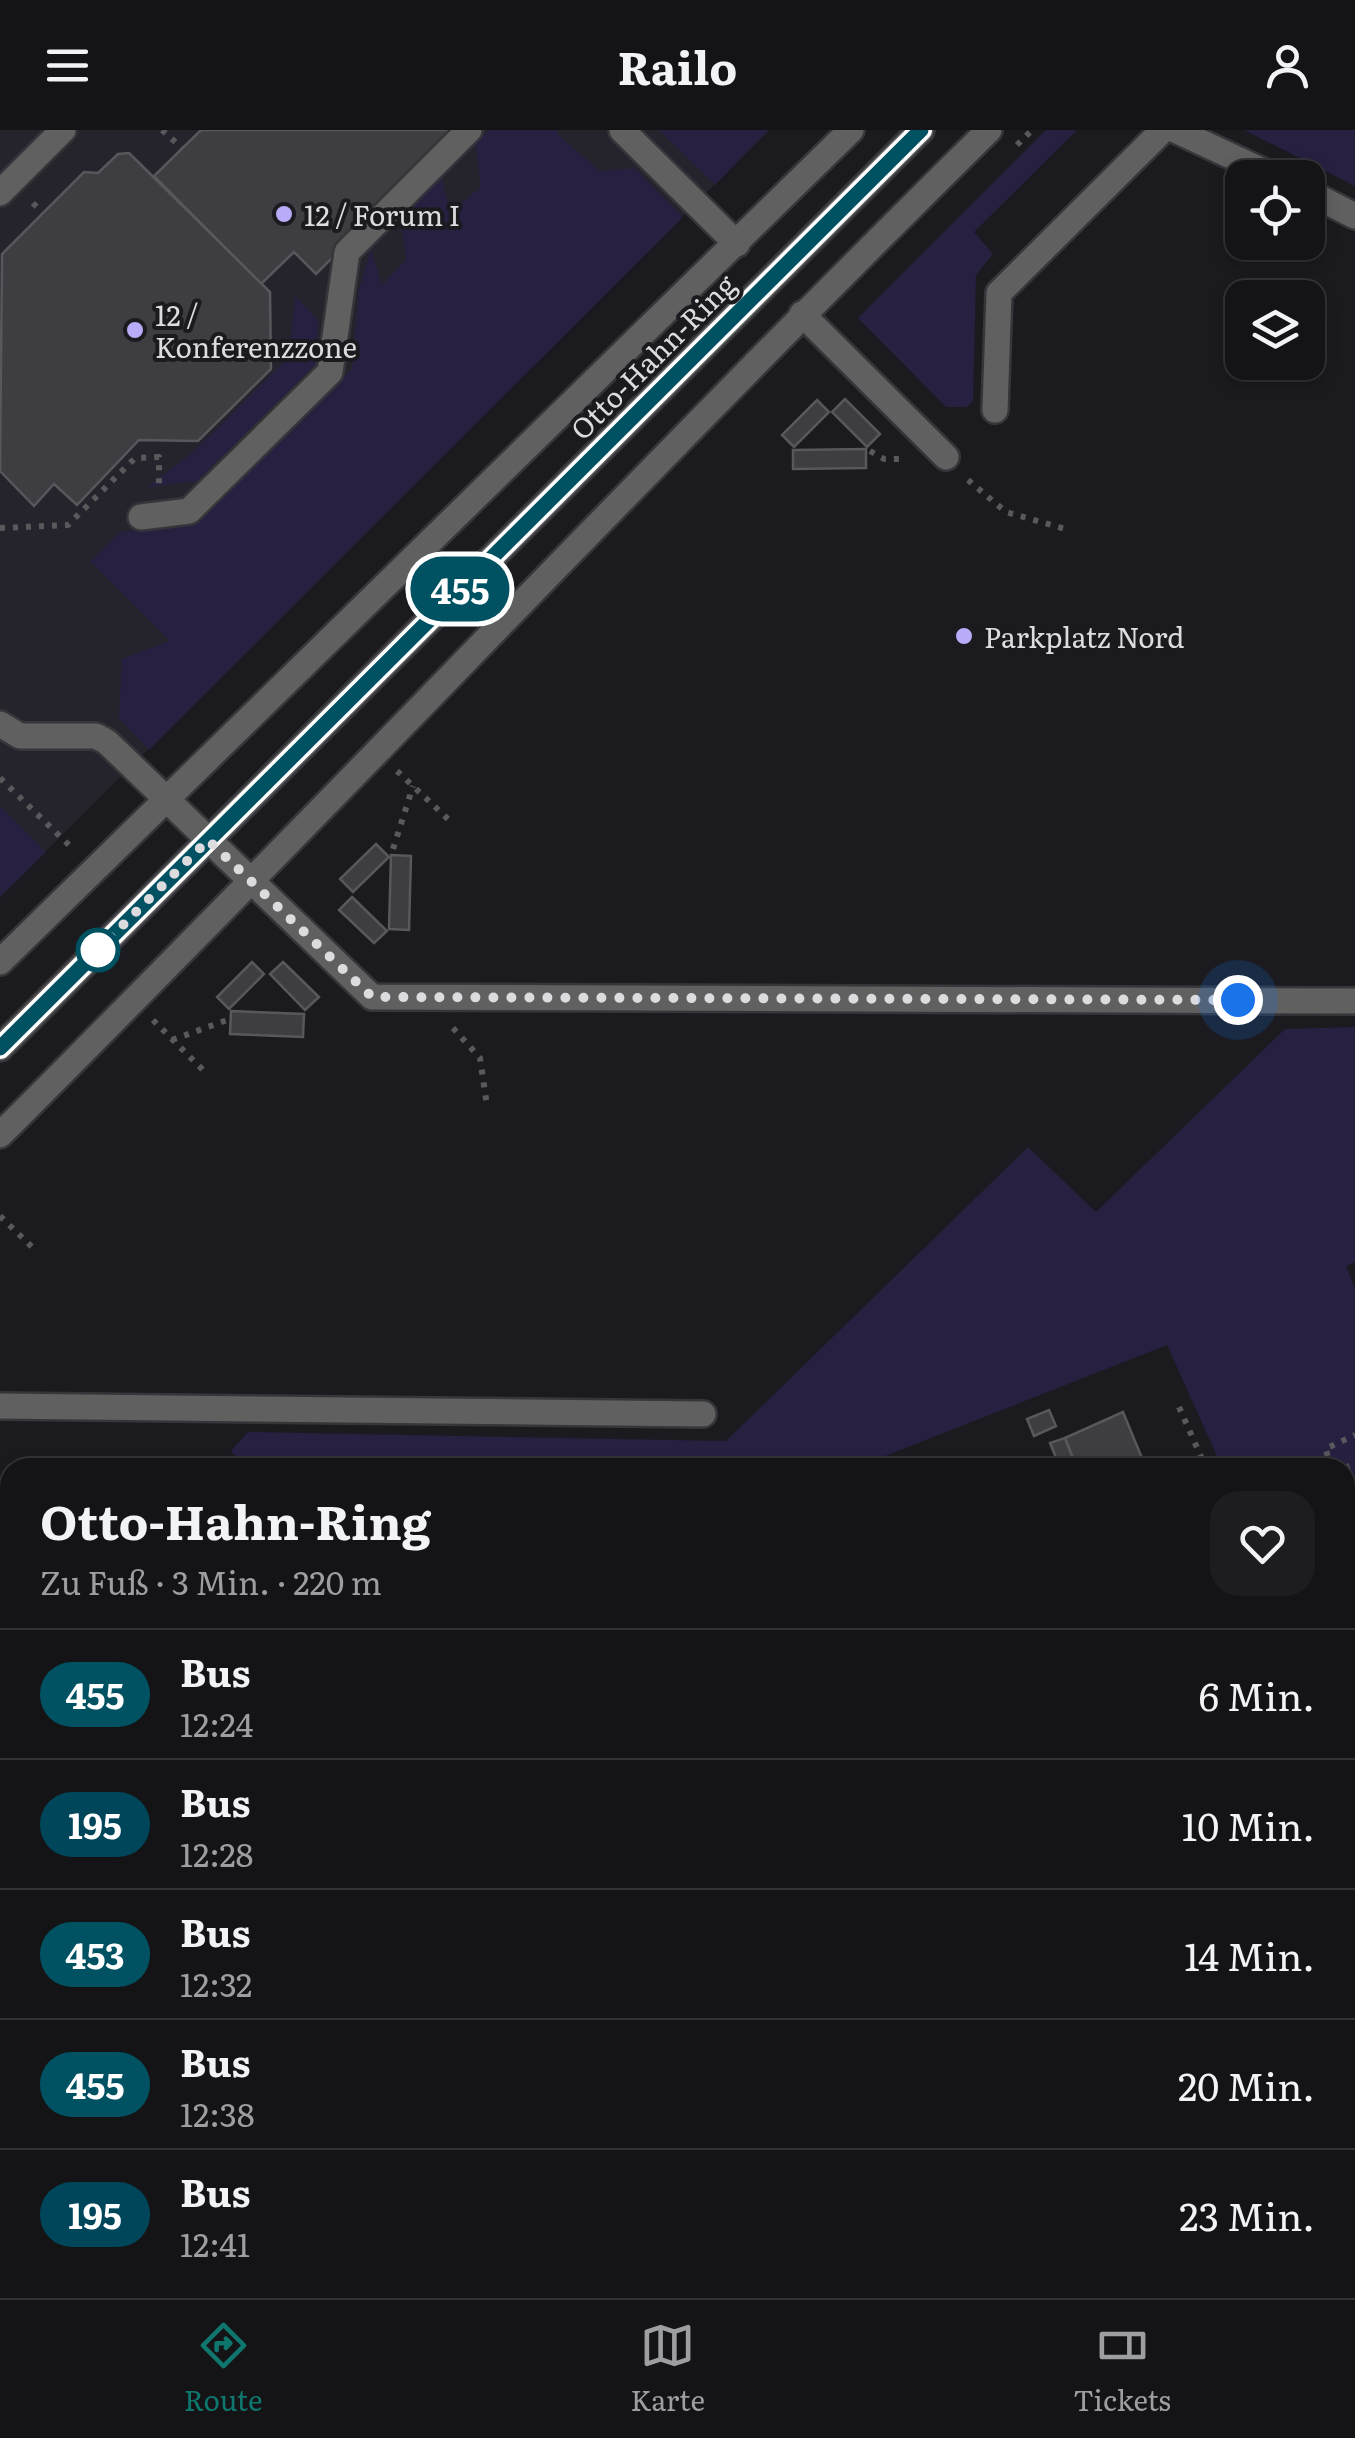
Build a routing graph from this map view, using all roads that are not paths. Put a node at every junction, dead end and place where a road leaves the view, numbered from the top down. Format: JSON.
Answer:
{"nodes":[{"id":1,"x":469,"y":130,"type":"edge"},
{"id":2,"x":622,"y":130,"type":"edge"},
{"id":3,"x":851,"y":130,"type":"edge"},
{"id":4,"x":921,"y":130,"type":"edge"},
{"id":5,"x":989,"y":130,"type":"edge"},
{"id":6,"x":1163,"y":130,"type":"edge"},
{"id":7,"x":1176,"y":130,"type":"edge"},
{"id":8,"x":54,"y":133,"type":"edge"},
{"id":9,"x":1240,"y":160,"type":"edge"},
{"id":10,"x":0,"y":193,"type":"edge"},
{"id":11,"x":1325,"y":201,"type":"edge"},
{"id":12,"x":1355,"y":216,"type":"edge"},
{"id":13,"x":736,"y":244,"type":"junction"},
{"id":14,"x":802,"y":314,"type":"junction"},
{"id":15,"x":994,"y":410,"type":"dead end"},
{"id":16,"x":946,"y":458,"type":"dead end"},
{"id":17,"x":149,"y":516,"type":"road end"},
{"id":18,"x":0,"y":724,"type":"edge"},
{"id":19,"x":166,"y":798,"type":"junction"},
{"id":20,"x":208,"y":840,"type":"junction"},
{"id":21,"x":252,"y":884,"type":"junction"},
{"id":22,"x":0,"y":962,"type":"edge"},
{"id":23,"x":1355,"y":1001,"type":"edge"},
{"id":24,"x":0,"y":1048,"type":"edge"},
{"id":25,"x":0,"y":1135,"type":"edge"},
{"id":26,"x":0,"y":1406,"type":"edge"},
{"id":27,"x":703,"y":1414,"type":"dead end"}],
"edges":[{"from":1,"to":17,"type":"street"},
{"from":2,"to":13,"type":"street"},
{"from":3,"to":13,"type":"street","name":"Otto-Hahn-Ring"},
{"from":4,"to":20,"type":"street","name":"Otto-Hahn-Ring"},
{"from":5,"to":14,"type":"street"},
{"from":6,"to":15,"type":"street"},
{"from":7,"to":9,"type":"street"},
{"from":8,"to":10,"type":"street"},
{"from":11,"to":12,"type":"street"},
{"from":13,"to":19,"type":"street","name":"Otto-Hahn-Ring"},
{"from":14,"to":16,"type":"street"},
{"from":14,"to":21,"type":"street"},
{"from":18,"to":19,"type":"street"},
{"from":19,"to":20,"type":"street"},
{"from":19,"to":22,"type":"street","name":"Otto-Hahn-Ring"},
{"from":20,"to":21,"type":"street"},
{"from":20,"to":24,"type":"street","name":"Otto-Hahn-Ring"},
{"from":21,"to":23,"type":"street"},
{"from":21,"to":25,"type":"street"},
{"from":26,"to":27,"type":"street"}]}
